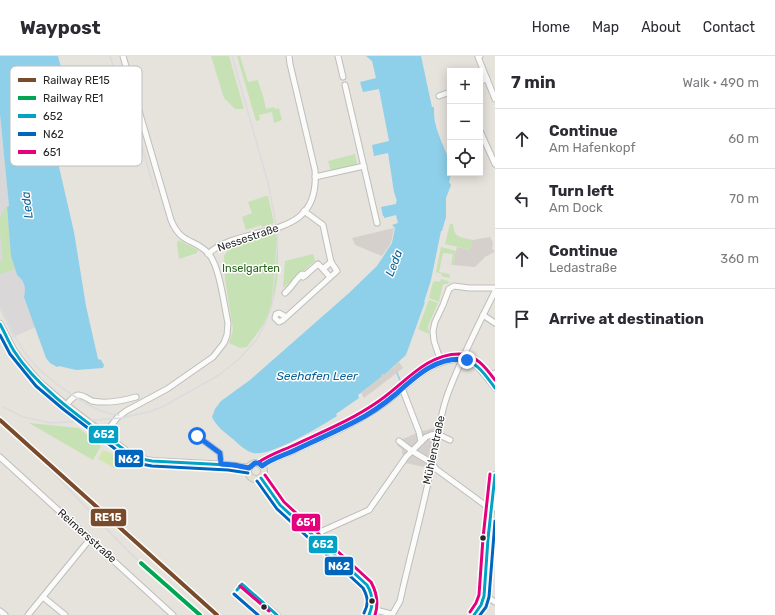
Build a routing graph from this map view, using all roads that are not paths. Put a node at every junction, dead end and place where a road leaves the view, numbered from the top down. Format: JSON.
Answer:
{"nodes":[{"id":1,"x":123,"y":56,"type":"edge"},
{"id":2,"x":289,"y":56,"type":"edge"},
{"id":3,"x":338,"y":56,"type":"edge"},
{"id":4,"x":479,"y":57,"type":"edge"},
{"id":5,"x":126,"y":66,"type":"edge"},
{"id":6,"x":343,"y":77,"type":"dead end"},
{"id":7,"x":487,"y":79,"type":"junction"},
{"id":8,"x":483,"y":80,"type":"edge"},
{"id":9,"x":345,"y":85,"type":"dead end"},
{"id":10,"x":447,"y":93,"type":"edge"},
{"id":11,"x":439,"y":96,"type":"dead end"},
{"id":12,"x":495,"y":99,"type":"edge"},
{"id":13,"x":142,"y":121,"type":"edge"},
{"id":14,"x":483,"y":138,"type":"edge"},
{"id":15,"x":495,"y":164,"type":"edge"},
{"id":16,"x":364,"y":166,"type":"junction"},
{"id":17,"x":315,"y":177,"type":"junction"},
{"id":18,"x":304,"y":212,"type":"junction"},
{"id":19,"x":377,"y":223,"type":"dead end"},
{"id":20,"x":208,"y":254,"type":"junction"},
{"id":21,"x":331,"y":262,"type":"junction"},
{"id":22,"x":323,"y":269,"type":"junction"},
{"id":23,"x":330,"y":277,"type":"junction"},
{"id":24,"x":495,"y":288,"type":"edge"},
{"id":25,"x":495,"y":291,"type":"edge"},
{"id":26,"x":285,"y":293,"type":"dead end"},
{"id":27,"x":484,"y":315,"type":"junction"},
{"id":28,"x":286,"y":317,"type":"dead end"},
{"id":29,"x":495,"y":323,"type":"edge"},
{"id":30,"x":0,"y":324,"type":"edge"},
{"id":31,"x":463,"y":359,"type":"junction"},
{"id":32,"x":441,"y":362,"type":"junction"},
{"id":33,"x":482,"y":372,"type":"junction"},
{"id":34,"x":495,"y":373,"type":"edge"},
{"id":35,"x":403,"y":387,"type":"junction"},
{"id":36,"x":495,"y":388,"type":"edge"},
{"id":37,"x":136,"y":397,"type":"dead end"},
{"id":38,"x":66,"y":405,"type":"junction"},
{"id":39,"x":420,"y":432,"type":"junction"},
{"id":40,"x":193,"y":433,"type":"dead end"},
{"id":41,"x":437,"y":434,"type":"junction"},
{"id":42,"x":104,"y":435,"type":"junction"},
{"id":43,"x":426,"y":437,"type":"junction"},
{"id":44,"x":450,"y":440,"type":"dead end"},
{"id":45,"x":399,"y":441,"type":"dead end"},
{"id":46,"x":421,"y":442,"type":"junction"},
{"id":47,"x":412,"y":451,"type":"junction"},
{"id":48,"x":0,"y":457,"type":"edge"},
{"id":49,"x":432,"y":463,"type":"junction"},
{"id":50,"x":221,"y":464,"type":"junction"},
{"id":51,"x":262,"y":466,"type":"junction"},
{"id":52,"x":249,"y":468,"type":"junction"},
{"id":53,"x":495,"y":475,"type":"edge"},
{"id":54,"x":261,"y":478,"type":"junction"},
{"id":55,"x":493,"y":508,"type":"edge"},
{"id":56,"x":314,"y":536,"type":"junction"},
{"id":57,"x":90,"y":539,"type":"junction"},
{"id":58,"x":43,"y":597,"type":"junction"},
{"id":59,"x":489,"y":598,"type":"dead end"},
{"id":60,"x":495,"y":602,"type":"edge"},
{"id":61,"x":263,"y":603,"type":"dead end"},
{"id":62,"x":374,"y":609,"type":"junction"},
{"id":63,"x":0,"y":610,"type":"edge"},
{"id":64,"x":5,"y":615,"type":"edge"},
{"id":65,"x":28,"y":615,"type":"edge"},
{"id":66,"x":65,"y":615,"type":"edge"},
{"id":67,"x":174,"y":615,"type":"edge"},
{"id":68,"x":277,"y":615,"type":"edge"},
{"id":69,"x":369,"y":615,"type":"edge"},
{"id":70,"x":392,"y":615,"type":"edge"},
{"id":71,"x":474,"y":615,"type":"edge"}],
"edges":[{"from":1,"to":5,"type":"street"},
{"from":2,"to":17,"type":"street","name":"Nessestraße"},
{"from":3,"to":6,"type":"street"},
{"from":4,"to":7,"type":"street"},
{"from":7,"to":8,"type":"street"},
{"from":7,"to":12,"type":"street"},
{"from":9,"to":16,"type":"street"},
{"from":10,"to":11,"type":"street"},
{"from":13,"to":20,"type":"street"},
{"from":14,"to":15,"type":"street"},
{"from":16,"to":17,"type":"street"},
{"from":16,"to":19,"type":"street"},
{"from":17,"to":18,"type":"street","name":"Nessestraße"},
{"from":18,"to":20,"type":"street","name":"Nessestraße"},
{"from":18,"to":21,"type":"street"},
{"from":20,"to":42,"type":"street","name":"Nessestraße"},
{"from":21,"to":22,"type":"street"},
{"from":21,"to":23,"type":"street"},
{"from":22,"to":23,"type":"street"},
{"from":22,"to":26,"type":"street"},
{"from":23,"to":28,"type":"street"},
{"from":24,"to":32,"type":"street"},
{"from":25,"to":27,"type":"street","name":"Mühlenstraße"},
{"from":27,"to":29,"type":"street"},
{"from":27,"to":31,"type":"street","name":"Mühlenstraße"},
{"from":30,"to":38,"type":"main road"},
{"from":31,"to":32,"type":"street"},
{"from":31,"to":33,"type":"street"},
{"from":31,"to":41,"type":"street","name":"Mühlenstraße"},
{"from":32,"to":35,"type":"street"},
{"from":33,"to":34,"type":"street"},
{"from":33,"to":36,"type":"street"},
{"from":35,"to":39,"type":"street"},
{"from":35,"to":51,"type":"street"},
{"from":37,"to":38,"type":"street"},
{"from":38,"to":42,"type":"main road"},
{"from":39,"to":43,"type":"street"},
{"from":39,"to":46,"type":"street"},
{"from":40,"to":50,"type":"street"},
{"from":41,"to":43,"type":"street"},
{"from":41,"to":44,"type":"street"},
{"from":41,"to":49,"type":"street","name":"Mühlenstraße"},
{"from":42,"to":50,"type":"main road"},
{"from":43,"to":46,"type":"street"},
{"from":45,"to":47,"type":"street"},
{"from":46,"to":47,"type":"street"},
{"from":47,"to":49,"type":"street"},
{"from":47,"to":56,"type":"street"},
{"from":48,"to":57,"type":"street","name":"Reimersstraße"},
{"from":49,"to":55,"type":"street"},
{"from":49,"to":70,"type":"street","name":"Mühlenstraße"},
{"from":50,"to":52,"type":"main road"},
{"from":51,"to":52,"type":"main road"},
{"from":51,"to":54,"type":"main road"},
{"from":52,"to":54,"type":"main road"},
{"from":53,"to":55,"type":"main road"},
{"from":54,"to":56,"type":"main road"},
{"from":55,"to":71,"type":"main road"},
{"from":56,"to":62,"type":"main road"},
{"from":57,"to":58,"type":"street"},
{"from":57,"to":67,"type":"street","name":"Reimersstraße"},
{"from":58,"to":65,"type":"street"},
{"from":58,"to":66,"type":"street"},
{"from":59,"to":60,"type":"street"},
{"from":61,"to":68,"type":"street"},
{"from":62,"to":69,"type":"main road"},
{"from":62,"to":70,"type":"street"},
{"from":63,"to":64,"type":"street"}]}
